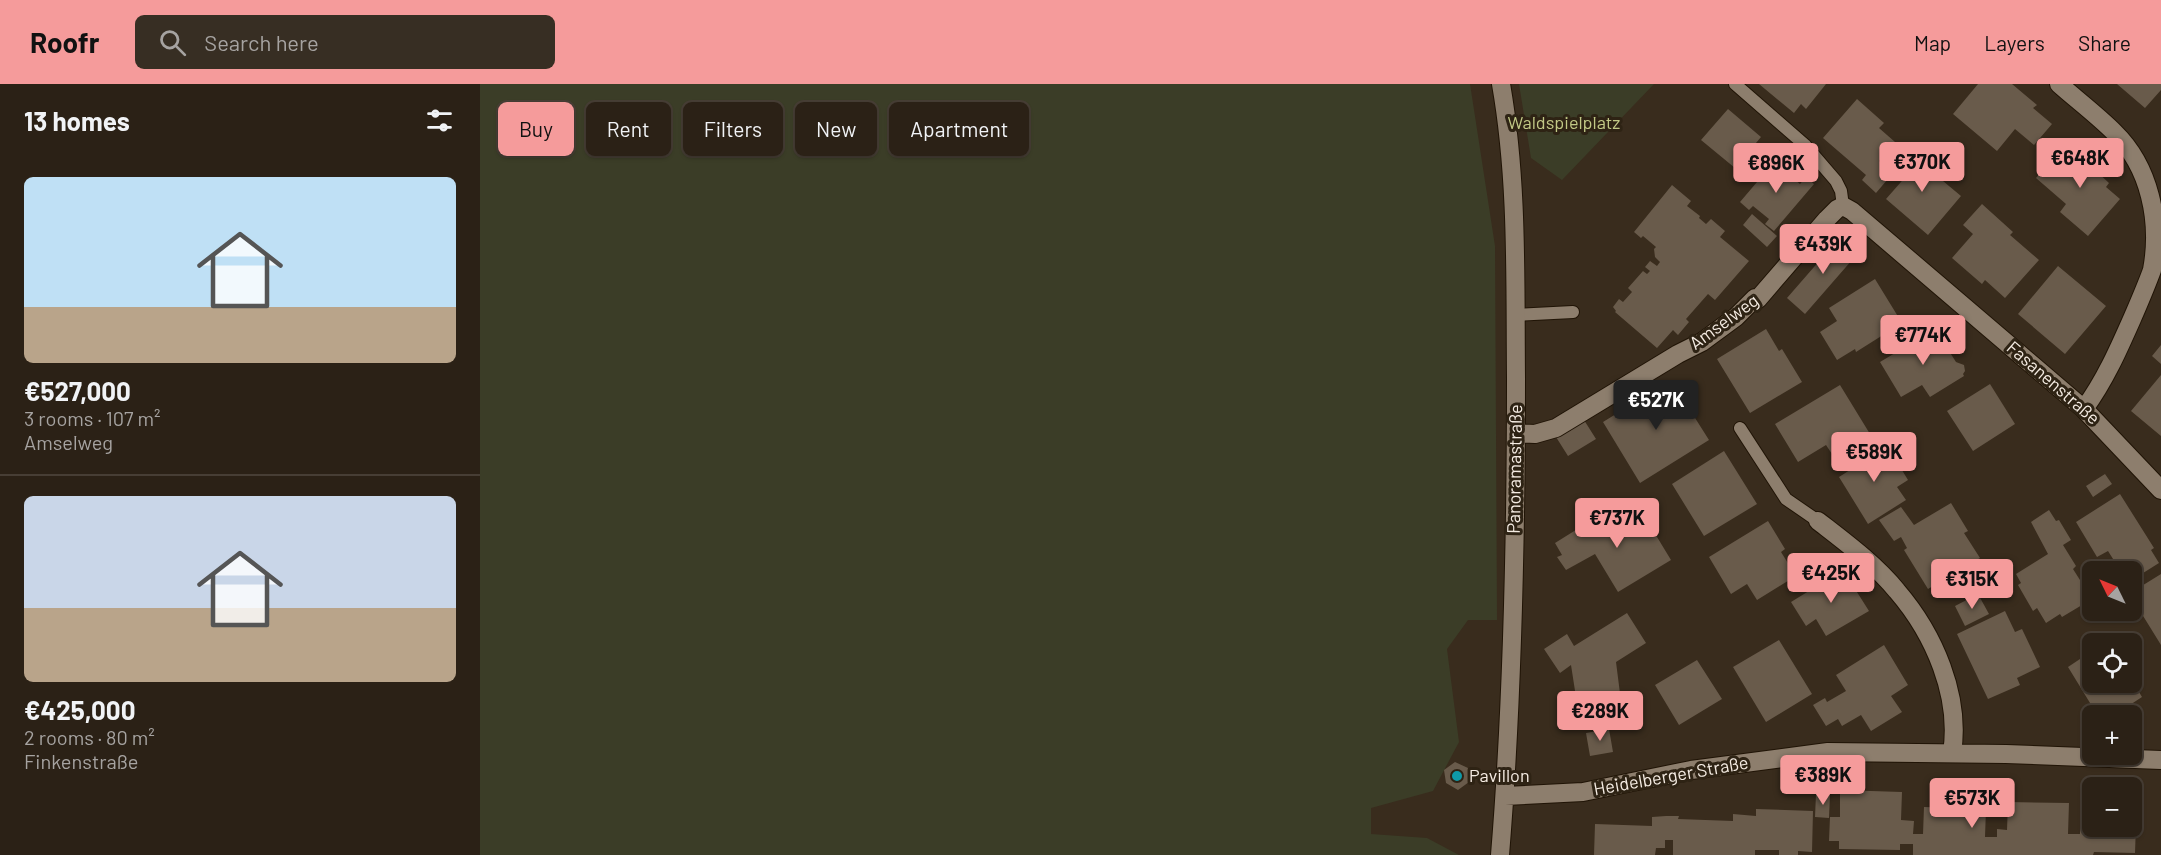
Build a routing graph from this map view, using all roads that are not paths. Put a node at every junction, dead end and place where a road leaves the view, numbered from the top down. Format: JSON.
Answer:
{"nodes":[{"id":1,"x":1501,"y":84,"type":"edge"},
{"id":2,"x":1736,"y":84,"type":"edge"},
{"id":3,"x":2059,"y":84,"type":"edge"},
{"id":4,"x":1844,"y":206,"type":"junction"},
{"id":5,"x":2158,"y":206,"type":"edge"},
{"id":6,"x":1573,"y":312,"type":"dead end"},
{"id":7,"x":1515,"y":315,"type":"junction"},
{"id":8,"x":2084,"y":409,"type":"junction"},
{"id":9,"x":1740,"y":428,"type":"dead end"},
{"id":10,"x":1516,"y":433,"type":"junction"},
{"id":11,"x":2161,"y":490,"type":"edge"},
{"id":12,"x":1818,"y":521,"type":"joint"},
{"id":13,"x":1952,"y":753,"type":"junction"},
{"id":14,"x":2161,"y":760,"type":"edge"},
{"id":15,"x":1505,"y":796,"type":"junction"},
{"id":16,"x":1500,"y":855,"type":"edge"}],
"edges":[{"from":1,"to":7,"type":"street","name":"Panoramastraße"},
{"from":2,"to":4,"type":"lane"},
{"from":3,"to":5,"type":"street"},
{"from":4,"to":8,"type":"street","name":"Fasanenstraße"},
{"from":4,"to":10,"type":"street","name":"Amselweg"},
{"from":5,"to":8,"type":"street"},
{"from":6,"to":7,"type":"lane"},
{"from":7,"to":10,"type":"street","name":"Panoramastraße"},
{"from":8,"to":11,"type":"street","name":"Fasanenstraße"},
{"from":9,"to":12,"type":"lane"},
{"from":10,"to":15,"type":"street","name":"Panoramastraße"},
{"from":12,"to":13,"type":"street"},
{"from":13,"to":14,"type":"street","name":"Heidelberger Straße"},
{"from":13,"to":15,"type":"street","name":"Heidelberger Straße"},
{"from":15,"to":16,"type":"street","name":"Panoramastraße"}]}
